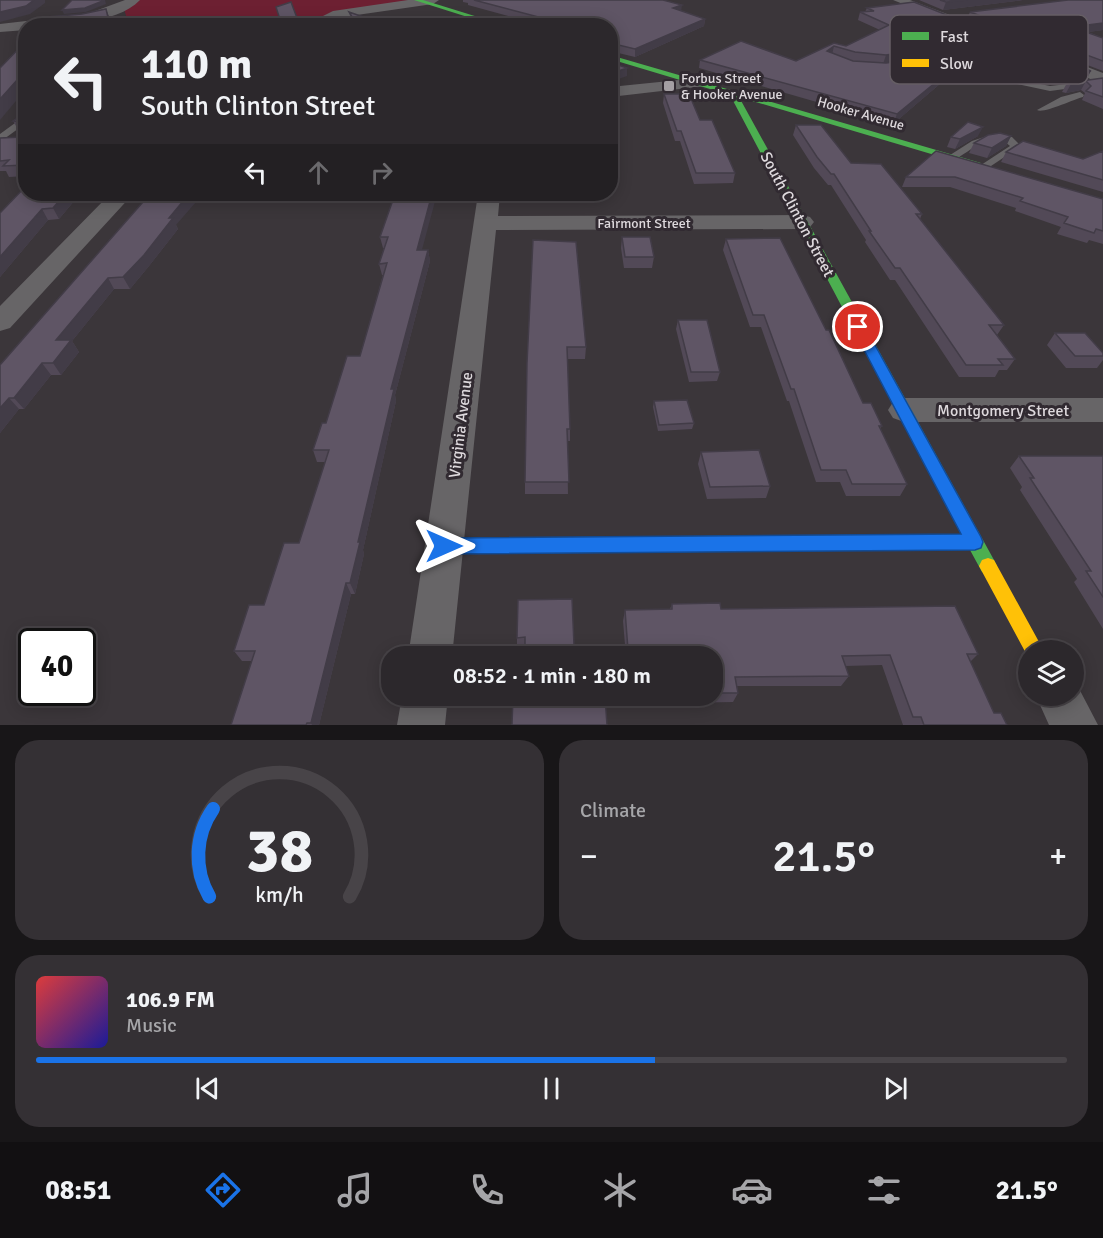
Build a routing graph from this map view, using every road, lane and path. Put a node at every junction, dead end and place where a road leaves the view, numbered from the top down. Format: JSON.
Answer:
{"nodes":[{"id":1,"x":134,"y":0,"type":"edge"},
{"id":2,"x":425,"y":0,"type":"edge"},
{"id":3,"x":899,"y":0,"type":"edge"},
{"id":4,"x":964,"y":13,"type":"edge"},
{"id":5,"x":938,"y":15,"type":"edge"},
{"id":6,"x":949,"y":15,"type":"edge"},
{"id":7,"x":74,"y":18,"type":"edge"},
{"id":8,"x":326,"y":18,"type":"edge"},
{"id":9,"x":480,"y":18,"type":"edge"},
{"id":10,"x":18,"y":26,"type":"edge"},
{"id":11,"x":0,"y":28,"type":"edge"},
{"id":12,"x":618,"y":59,"type":"edge"},
{"id":13,"x":1088,"y":74,"type":"edge"},
{"id":14,"x":1103,"y":80,"type":"edge"},
{"id":15,"x":699,"y":83,"type":"junction"},
{"id":16,"x":1088,"y":83,"type":"edge"},
{"id":17,"x":1025,"y":84,"type":"edge"},
{"id":18,"x":1085,"y":84,"type":"edge"},
{"id":19,"x":1103,"y":89,"type":"edge"},
{"id":20,"x":618,"y":91,"type":"edge"},
{"id":21,"x":733,"y":93,"type":"junction"},
{"id":22,"x":1041,"y":110,"type":"dead end"},
{"id":23,"x":18,"y":125,"type":"edge"},
{"id":24,"x":18,"y":139,"type":"edge"},
{"id":25,"x":0,"y":140,"type":"edge"},
{"id":26,"x":952,"y":158,"type":"junction"},
{"id":27,"x":985,"y":167,"type":"junction"},
{"id":28,"x":1006,"y":173,"type":"edge"},
{"id":29,"x":115,"y":201,"type":"edge"},
{"id":30,"x":487,"y":208,"type":"edge"},
{"id":31,"x":802,"y":222,"type":"junction"},
{"id":32,"x":0,"y":322,"type":"edge"},
{"id":33,"x":903,"y":410,"type":"junction"},
{"id":34,"x":1103,"y":410,"type":"edge"},
{"id":35,"x":975,"y":542,"type":"junction"},
{"id":36,"x":444,"y":546,"type":"junction"},
{"id":37,"x":1028,"y":640,"type":"edge"},
{"id":38,"x":431,"y":646,"type":"edge"},
{"id":39,"x":423,"y":706,"type":"edge"},
{"id":40,"x":1064,"y":706,"type":"edge"},
{"id":41,"x":421,"y":725,"type":"edge"},
{"id":42,"x":1074,"y":725,"type":"edge"}],
"edges":[{"from":1,"to":7,"type":"street"},
{"from":2,"to":8,"type":"street"},
{"from":2,"to":9,"type":"street"},
{"from":3,"to":5,"type":"street"},
{"from":4,"to":6,"type":"street"},
{"from":10,"to":11,"type":"street"},
{"from":12,"to":15,"type":"street","name":"Hooker Avenue"},
{"from":13,"to":14,"type":"street"},
{"from":14,"to":16,"type":"lane"},
{"from":15,"to":20,"type":"street"},
{"from":15,"to":21,"type":"street","name":"Hooker Avenue"},
{"from":17,"to":18,"type":"lane"},
{"from":19,"to":22,"type":"lane"},
{"from":21,"to":26,"type":"street","name":"Hooker Avenue"},
{"from":21,"to":31,"type":"street","name":"South Clinton Street"},
{"from":23,"to":25,"type":"lane"},
{"from":24,"to":25,"type":"street"},
{"from":26,"to":27,"type":"street","name":"Hooker Avenue"},
{"from":26,"to":27,"type":"lane"},
{"from":27,"to":28,"type":"street","name":"Hooker Avenue"},
{"from":29,"to":32,"type":"street"},
{"from":30,"to":31,"type":"street","name":"Fairmont Street"},
{"from":30,"to":36,"type":"street","name":"Virginia Avenue"},
{"from":31,"to":33,"type":"street","name":"South Clinton Street"},
{"from":33,"to":34,"type":"street","name":"Montgomery Street"},
{"from":33,"to":35,"type":"street","name":"South Clinton Street"},
{"from":35,"to":36,"type":"street"},
{"from":35,"to":37,"type":"street","name":"South Clinton Street"},
{"from":36,"to":38,"type":"street","name":"Virginia Avenue"},
{"from":39,"to":41,"type":"street"},
{"from":40,"to":42,"type":"street"}]}
